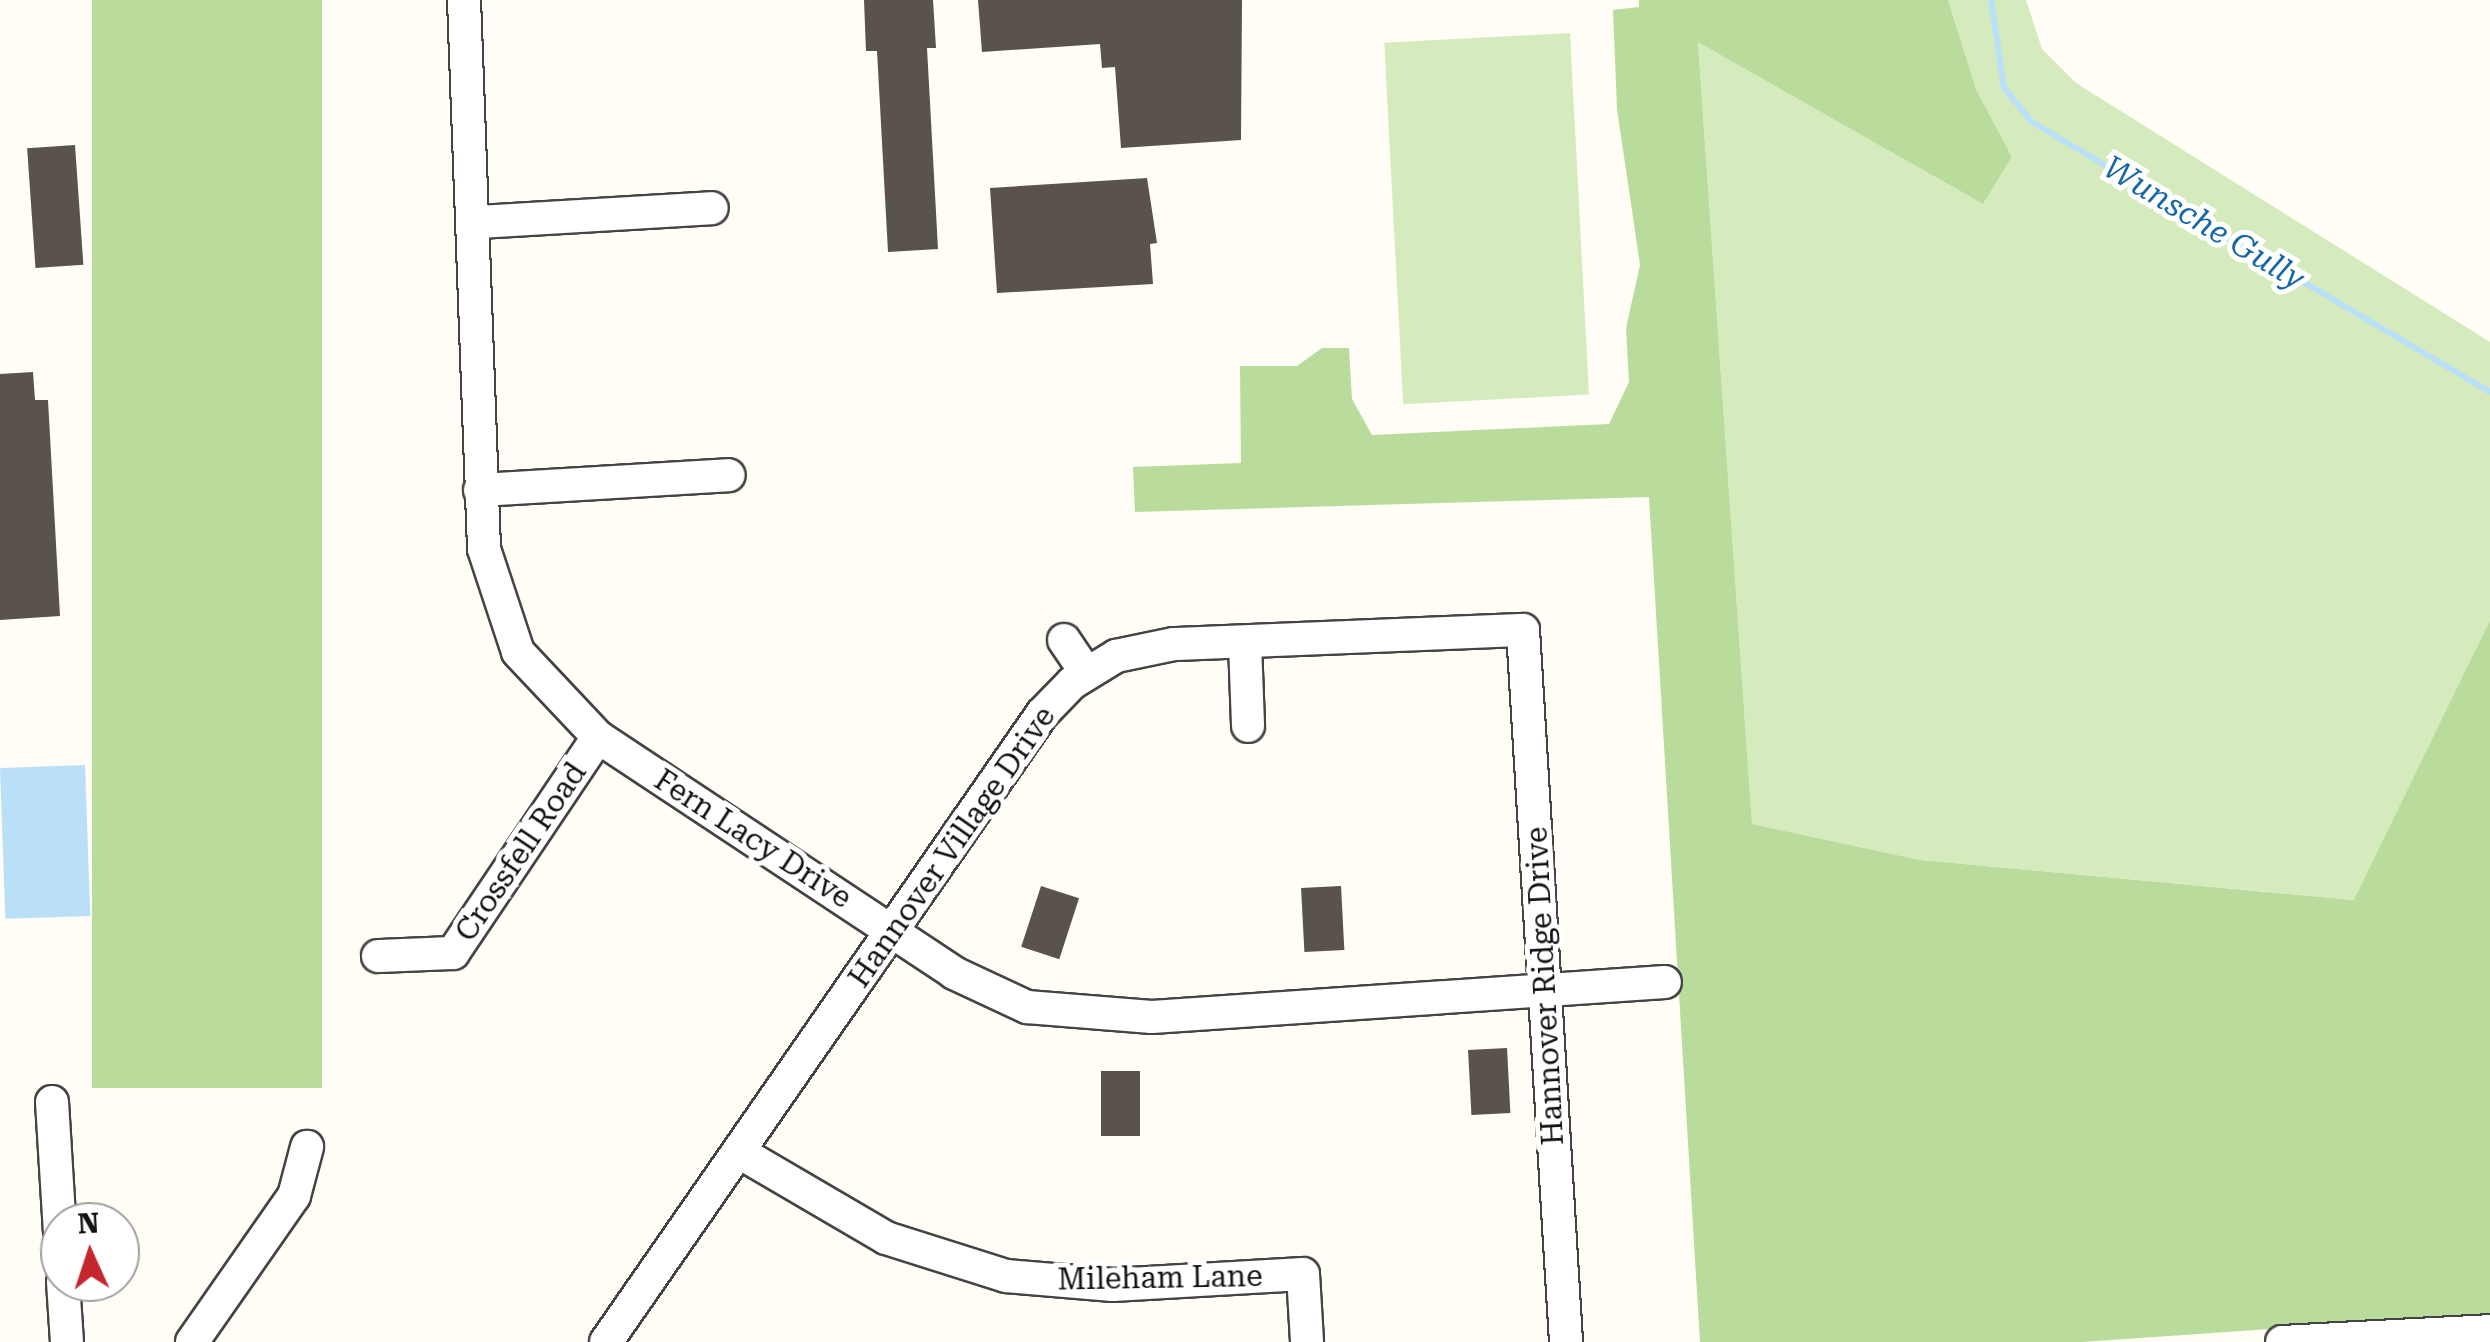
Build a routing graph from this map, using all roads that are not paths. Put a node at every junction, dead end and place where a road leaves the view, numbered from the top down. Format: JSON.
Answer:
{"nodes":[{"id":1,"x":464,"y":0,"type":"edge"},
{"id":2,"x":712,"y":208,"type":"dead end"},
{"id":3,"x":478,"y":222,"type":"junction"},
{"id":4,"x":729,"y":475,"type":"dead end"},
{"id":5,"x":480,"y":490,"type":"junction"},
{"id":6,"x":1524,"y":630,"type":"joint"},
{"id":7,"x":1064,"y":640,"type":"dead end"},
{"id":8,"x":1245,"y":643,"type":"junction"},
{"id":9,"x":1086,"y":673,"type":"junction"},
{"id":10,"x":1248,"y":726,"type":"dead end"},
{"id":11,"x":598,"y":737,"type":"junction"},
{"id":12,"x":892,"y":930,"type":"junction"},
{"id":13,"x":378,"y":956,"type":"dead end"},
{"id":14,"x":1664,"y":982,"type":"dead end"},
{"id":15,"x":1545,"y":990,"type":"junction"},
{"id":16,"x":52,"y":1102,"type":"dead end"},
{"id":17,"x":307,"y":1147,"type":"dead end"},
{"id":18,"x":739,"y":1152,"type":"junction"},
{"id":19,"x":58,"y":1202,"type":"edge"},
{"id":20,"x":64,"y":1302,"type":"edge"},
{"id":21,"x":2490,"y":1331,"type":"edge"},
{"id":22,"x":67,"y":1342,"type":"edge"},
{"id":23,"x":192,"y":1342,"type":"edge"},
{"id":24,"x":606,"y":1342,"type":"edge"},
{"id":25,"x":1307,"y":1342,"type":"edge"},
{"id":26,"x":1566,"y":1342,"type":"edge"},
{"id":27,"x":2282,"y":1342,"type":"edge"}],
"edges":[{"from":1,"to":3,"type":"street","name":"Fern Lacy Drive"},
{"from":2,"to":3,"type":"street"},
{"from":3,"to":5,"type":"street","name":"Fern Lacy Drive"},
{"from":4,"to":5,"type":"street"},
{"from":5,"to":11,"type":"street","name":"Fern Lacy Drive"},
{"from":6,"to":8,"type":"street","name":"Hannover Village Drive"},
{"from":6,"to":15,"type":"street","name":"Hannover Ridge Drive"},
{"from":7,"to":9,"type":"street"},
{"from":8,"to":9,"type":"street","name":"Hannover Village Drive"},
{"from":8,"to":10,"type":"street"},
{"from":9,"to":12,"type":"street","name":"Hannover Village Drive"},
{"from":11,"to":12,"type":"street","name":"Fern Lacy Drive"},
{"from":11,"to":13,"type":"street","name":"Crossfell Road"},
{"from":12,"to":15,"type":"street","name":"Fern Lacy Drive"},
{"from":12,"to":18,"type":"street","name":"Hannover Village Drive"},
{"from":14,"to":15,"type":"street","name":"Fern Lacy Drive"},
{"from":15,"to":26,"type":"street","name":"Hannover Ridge Drive"},
{"from":16,"to":19,"type":"street"},
{"from":17,"to":23,"type":"street"},
{"from":18,"to":24,"type":"street","name":"Hannover Village Drive"},
{"from":18,"to":25,"type":"street","name":"Mileham Lane"},
{"from":20,"to":22,"type":"street"},
{"from":21,"to":27,"type":"street"}]}
